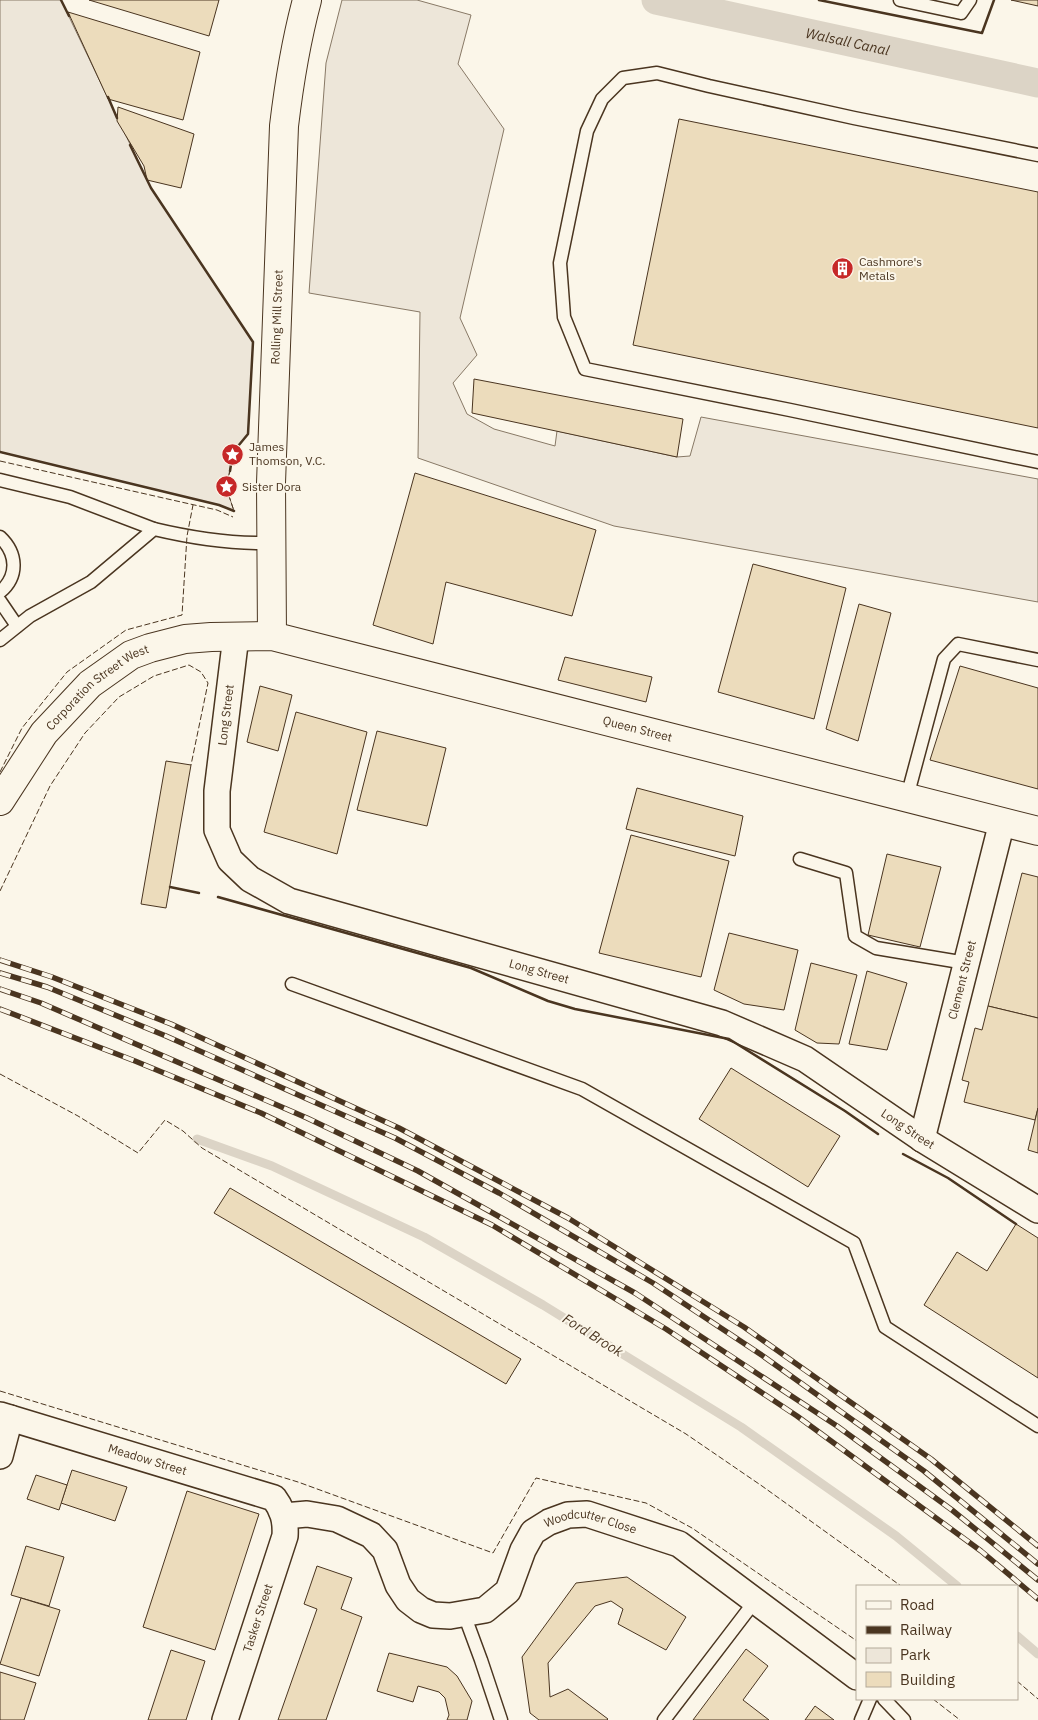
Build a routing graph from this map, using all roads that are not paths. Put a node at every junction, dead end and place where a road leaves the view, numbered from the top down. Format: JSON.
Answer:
{"nodes":[{"id":1,"x":307,"y":0,"type":"edge"},
{"id":2,"x":900,"y":0,"type":"edge"},
{"id":3,"x":970,"y":0,"type":"edge"},
{"id":4,"x":1038,"y":155,"type":"edge"},
{"id":5,"x":1038,"y":462,"type":"edge"},
{"id":6,"x":0,"y":480,"type":"edge"},
{"id":7,"x":154,"y":529,"type":"junction"},
{"id":8,"x":0,"y":537,"type":"edge"},
{"id":9,"x":271,"y":543,"type":"junction"},
{"id":10,"x":0,"y":592,"type":"edge"},
{"id":11,"x":0,"y":601,"type":"edge"},
{"id":12,"x":18,"y":626,"type":"junction"},
{"id":13,"x":236,"y":636,"type":"junction"},
{"id":14,"x":272,"y":636,"type":"junction"},
{"id":15,"x":0,"y":640,"type":"edge"},
{"id":16,"x":1038,"y":660,"type":"edge"},
{"id":17,"x":907,"y":797,"type":"junction"},
{"id":18,"x":0,"y":801,"type":"edge"},
{"id":19,"x":1002,"y":822,"type":"junction"},
{"id":20,"x":1038,"y":831,"type":"edge"},
{"id":21,"x":800,"y":859,"type":"dead end"},
{"id":22,"x":966,"y":964,"type":"junction"},
{"id":23,"x":292,"y":984,"type":"dead end"},
{"id":24,"x":922,"y":1139,"type":"junction"},
{"id":25,"x":1038,"y":1210,"type":"edge"},
{"id":26,"x":5,"y":1416,"type":"edge"},
{"id":27,"x":1038,"y":1426,"type":"edge"},
{"id":28,"x":0,"y":1456,"type":"edge"},
{"id":29,"x":284,"y":1516,"type":"junction"},
{"id":30,"x":755,"y":1602,"type":"junction"},
{"id":31,"x":464,"y":1614,"type":"junction"},
{"id":32,"x":856,"y":1676,"type":"edge"},
{"id":33,"x":870,"y":1700,"type":"edge"},
{"id":34,"x":885,"y":1700,"type":"edge"},
{"id":35,"x":225,"y":1720,"type":"edge"},
{"id":36,"x":501,"y":1720,"type":"edge"},
{"id":37,"x":664,"y":1720,"type":"edge"},
{"id":38,"x":860,"y":1720,"type":"edge"},
{"id":39,"x":904,"y":1720,"type":"edge"}],
"edges":[{"from":1,"to":9,"type":"street","name":"Rolling Mill Street"},
{"from":2,"to":3,"type":"lane"},
{"from":4,"to":5,"type":"lane"},
{"from":6,"to":7,"type":"lane"},
{"from":7,"to":9,"type":"lane"},
{"from":7,"to":12,"type":"lane"},
{"from":8,"to":10,"type":"lane"},
{"from":9,"to":14,"type":"street","name":"Rolling Mill Street"},
{"from":11,"to":12,"type":"lane"},
{"from":12,"to":15,"type":"lane"},
{"from":13,"to":14,"type":"street","name":"Queen Street"},
{"from":13,"to":18,"type":"street","name":"Corporation Street West"},
{"from":13,"to":24,"type":"street","name":"Long Street"},
{"from":14,"to":17,"type":"street","name":"Queen Street"},
{"from":16,"to":17,"type":"lane"},
{"from":17,"to":19,"type":"street","name":"Queen Street"},
{"from":19,"to":20,"type":"street","name":"Queen Street"},
{"from":19,"to":22,"type":"street","name":"Clement Street"},
{"from":21,"to":22,"type":"lane"},
{"from":22,"to":24,"type":"street","name":"Clement Street"},
{"from":23,"to":27,"type":"lane"},
{"from":24,"to":25,"type":"street","name":"Long Street"},
{"from":26,"to":28,"type":"street"},
{"from":26,"to":29,"type":"street","name":"Meadow Street"},
{"from":29,"to":31,"type":"street","name":"Woodcutter Close"},
{"from":29,"to":35,"type":"street","name":"Tasker Street"},
{"from":30,"to":31,"type":"street","name":"Woodcutter Close"},
{"from":30,"to":32,"type":"street","name":"Woodcutter Close"},
{"from":30,"to":37,"type":"lane"},
{"from":31,"to":36,"type":"lane"},
{"from":33,"to":38,"type":"lane"},
{"from":34,"to":39,"type":"lane"}]}
